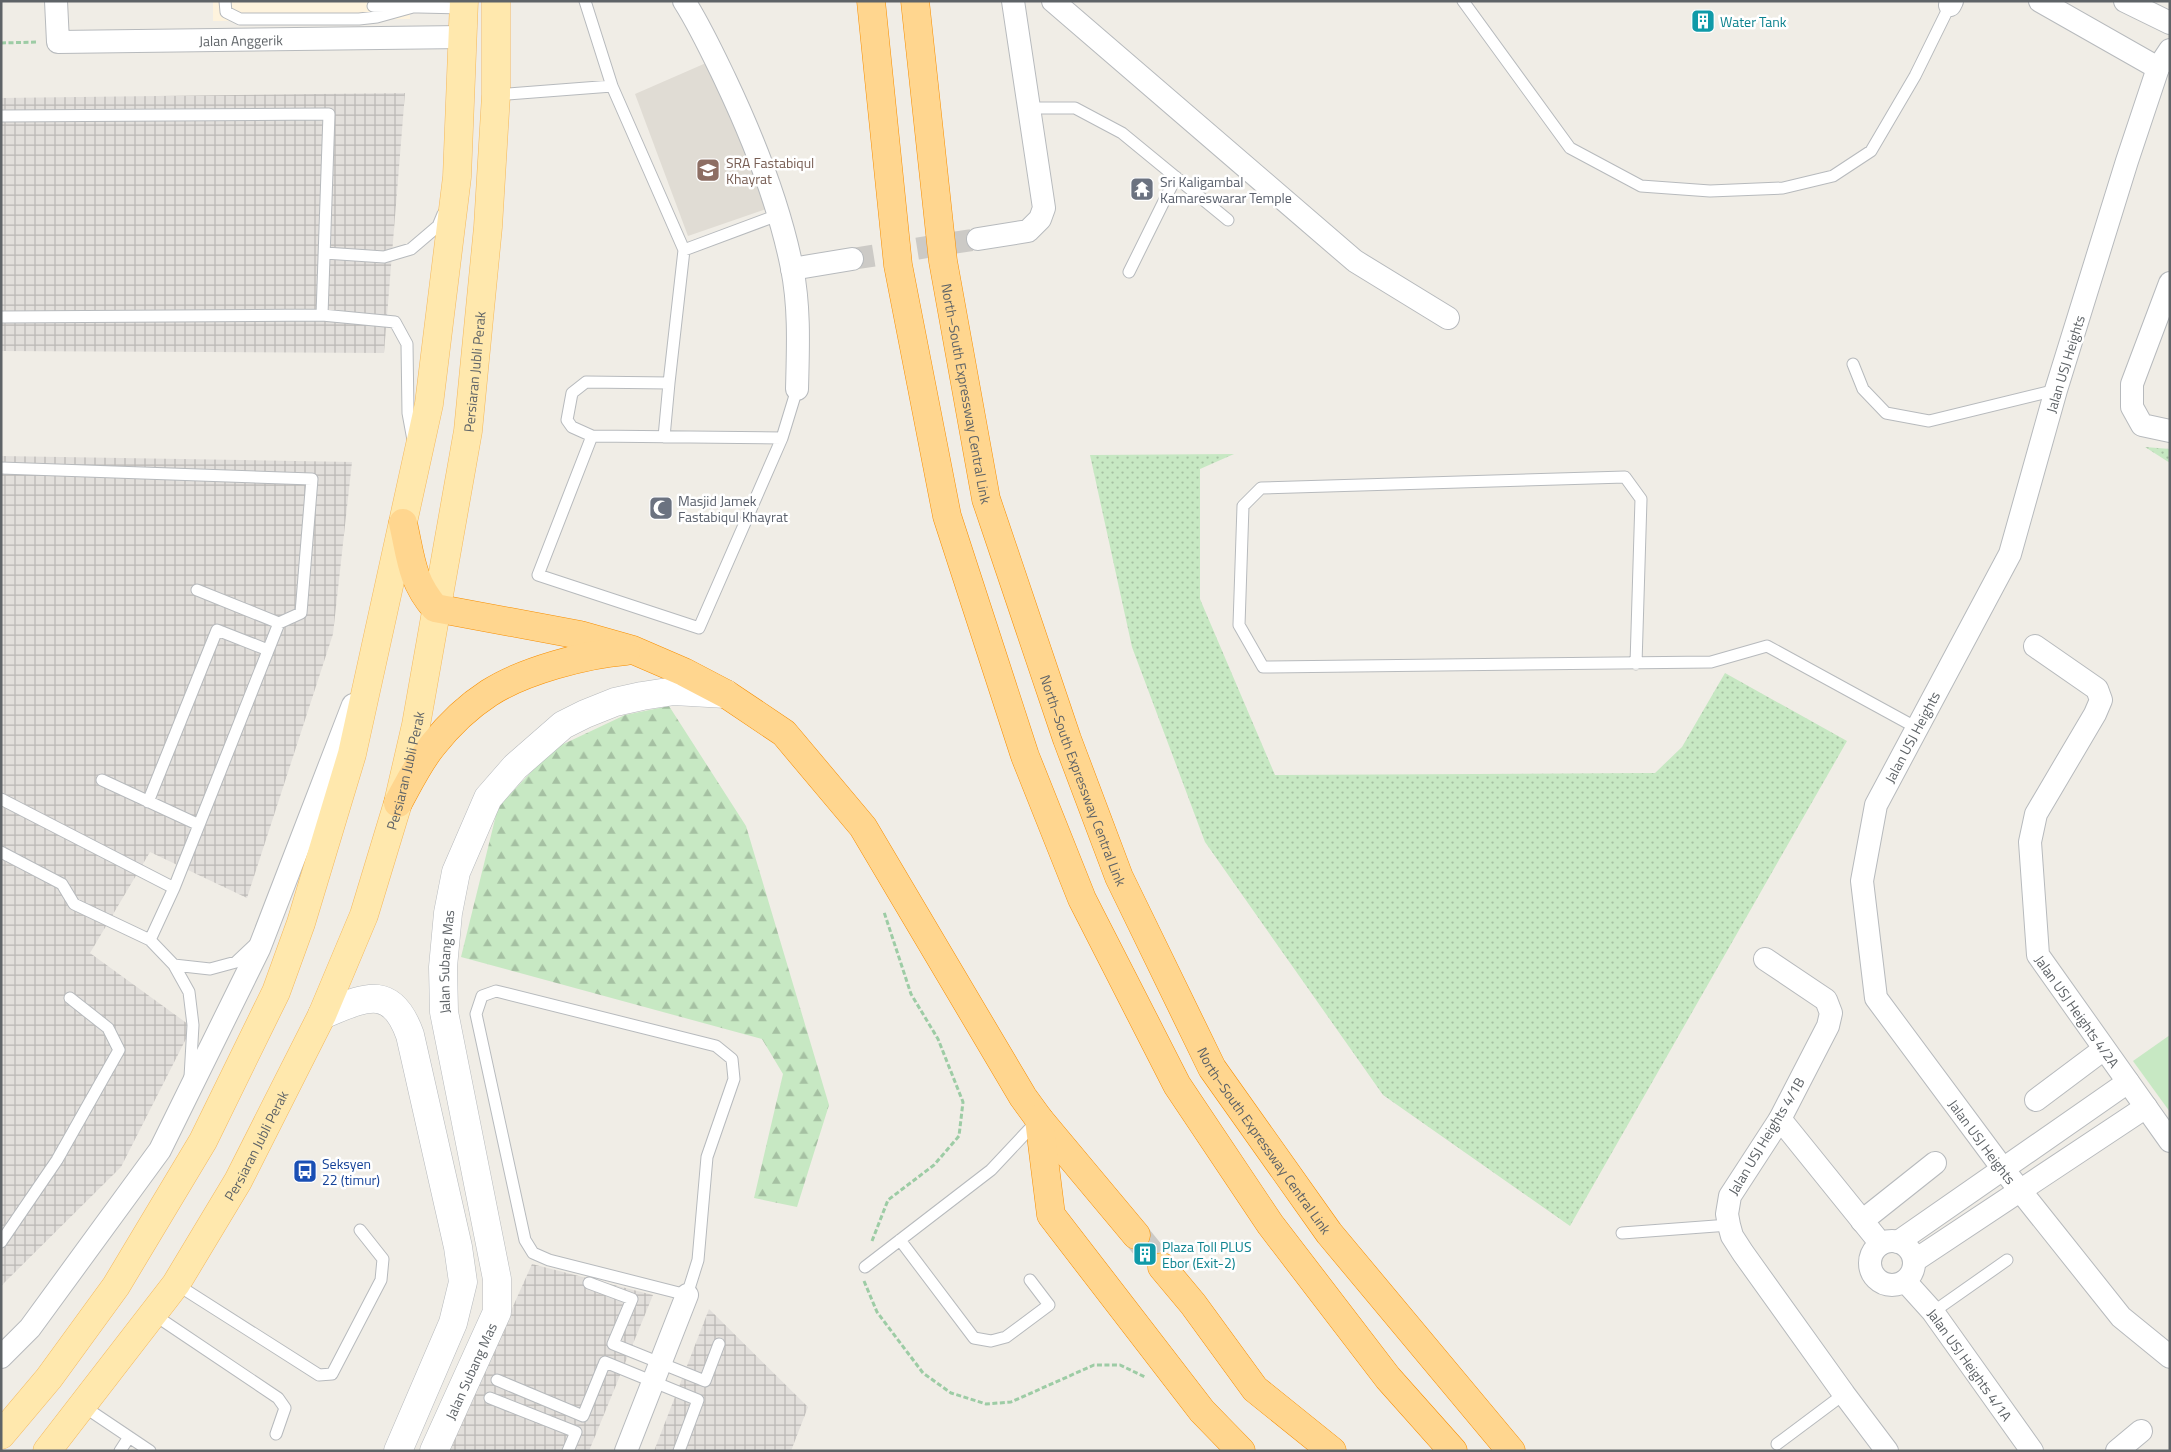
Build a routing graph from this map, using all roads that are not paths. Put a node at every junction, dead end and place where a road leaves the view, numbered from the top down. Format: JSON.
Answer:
{"nodes":[{"id":1,"x":56,"y":1,"type":"edge"},
{"id":2,"x":225,"y":1,"type":"edge"},
{"id":3,"x":496,"y":1,"type":"edge"},
{"id":4,"x":585,"y":1,"type":"edge"},
{"id":5,"x":684,"y":1,"type":"edge"},
{"id":6,"x":871,"y":1,"type":"edge"},
{"id":7,"x":914,"y":1,"type":"edge"},
{"id":8,"x":934,"y":1,"type":"edge"},
{"id":9,"x":1013,"y":1,"type":"edge"},
{"id":10,"x":1053,"y":1,"type":"edge"},
{"id":11,"x":1463,"y":1,"type":"edge"},
{"id":12,"x":2040,"y":1,"type":"edge"},
{"id":13,"x":2125,"y":1,"type":"edge"},
{"id":14,"x":1951,"y":3,"type":"edge"},
{"id":15,"x":413,"y":4,"type":"edge"},
{"id":16,"x":464,"y":5,"type":"edge"},
{"id":17,"x":373,"y":6,"type":"dead end"},
{"id":18,"x":2170,"y":23,"type":"edge"},
{"id":19,"x":464,"y":36,"type":"junction"},
{"id":20,"x":919,"y":41,"type":"junction"},
{"id":21,"x":2164,"y":59,"type":"edge"},
{"id":22,"x":612,"y":86,"type":"junction"},
{"id":23,"x":496,"y":95,"type":"junction"},
{"id":24,"x":1027,"y":108,"type":"junction"},
{"id":25,"x":1,"y":116,"type":"edge"},
{"id":26,"x":457,"y":177,"type":"junction"},
{"id":27,"x":1176,"y":177,"type":"junction"},
{"id":28,"x":778,"y":215,"type":"junction"},
{"id":29,"x":1228,"y":220,"type":"dead end"},
{"id":30,"x":978,"y":239,"type":"tunnel mouth"},
{"id":31,"x":684,"y":250,"type":"junction"},
{"id":32,"x":325,"y":253,"type":"junction"},
{"id":33,"x":852,"y":259,"type":"tunnel mouth"},
{"id":34,"x":792,"y":269,"type":"junction"},
{"id":35,"x":1129,"y":272,"type":"dead end"},
{"id":36,"x":2170,"y":283,"type":"edge"},
{"id":37,"x":322,"y":315,"type":"junction"},
{"id":38,"x":1,"y":317,"type":"edge"},
{"id":39,"x":1448,"y":318,"type":"dead end"},
{"id":40,"x":1853,"y":364,"type":"dead end"},
{"id":41,"x":669,"y":383,"type":"junction"},
{"id":42,"x":797,"y":389,"type":"joint"},
{"id":43,"x":2056,"y":390,"type":"junction"},
{"id":44,"x":2170,"y":431,"type":"edge"},
{"id":45,"x":592,"y":436,"type":"junction"},
{"id":46,"x":664,"y":437,"type":"junction"},
{"id":47,"x":782,"y":438,"type":"junction"},
{"id":48,"x":417,"y":459,"type":"junction"},
{"id":49,"x":1,"y":468,"type":"edge"},
{"id":50,"x":403,"y":523,"type":"junction"},
{"id":51,"x":197,"y":590,"type":"dead end"},
{"id":52,"x":435,"y":608,"type":"junction"},
{"id":53,"x":279,"y":623,"type":"junction"},
{"id":54,"x":2034,"y":646,"type":"dead end"},
{"id":55,"x":375,"y":649,"type":"junction"},
{"id":56,"x":268,"y":650,"type":"junction"},
{"id":57,"x":633,"y":650,"type":"junction"},
{"id":58,"x":1636,"y":664,"type":"junction"},
{"id":59,"x":726,"y":694,"type":"junction"},
{"id":60,"x":1917,"y":728,"type":"junction"},
{"id":61,"x":102,"y":780,"type":"dead end"},
{"id":62,"x":1,"y":799,"type":"edge"},
{"id":63,"x":148,"y":802,"type":"junction"},
{"id":64,"x":398,"y":803,"type":"junction"},
{"id":65,"x":197,"y":824,"type":"junction"},
{"id":66,"x":1,"y":852,"type":"edge"},
{"id":67,"x":174,"y":888,"type":"junction"},
{"id":68,"x":265,"y":934,"type":"junction"},
{"id":69,"x":150,"y":940,"type":"junction"},
{"id":70,"x":1766,"y":958,"type":"dead end"},
{"id":71,"x":174,"y":965,"type":"junction"},
{"id":72,"x":70,"y":998,"type":"dead end"},
{"id":73,"x":322,"y":1015,"type":"junction"},
{"id":74,"x":2104,"y":1049,"type":"junction"},
{"id":75,"x":2128,"y":1082,"type":"junction"},
{"id":76,"x":189,"y":1094,"type":"junction"},
{"id":77,"x":2036,"y":1100,"type":"dead end"},
{"id":78,"x":2146,"y":1107,"type":"junction"},
{"id":79,"x":1039,"y":1119,"type":"junction"},
{"id":80,"x":1780,"y":1119,"type":"junction"},
{"id":81,"x":2170,"y":1141,"type":"edge"},
{"id":82,"x":1936,"y":1163,"type":"dead end"},
{"id":83,"x":2003,"y":1170,"type":"junction"},
{"id":84,"x":2021,"y":1190,"type":"junction"},
{"id":85,"x":1862,"y":1221,"type":"junction"},
{"id":86,"x":1729,"y":1226,"type":"junction"},
{"id":87,"x":360,"y":1230,"type":"dead end"},
{"id":88,"x":1622,"y":1233,"type":"dead end"},
{"id":89,"x":1136,"y":1235,"type":"tunnel mouth"},
{"id":90,"x":900,"y":1240,"type":"junction"},
{"id":91,"x":1,"y":1242,"type":"edge"},
{"id":92,"x":1889,"y":1243,"type":"junction"},
{"id":93,"x":2007,"y":1260,"type":"dead end"},
{"id":94,"x":865,"y":1267,"type":"road end"},
{"id":95,"x":1162,"y":1267,"type":"tunnel mouth"},
{"id":96,"x":1910,"y":1271,"type":"junction"},
{"id":97,"x":1030,"y":1280,"type":"dead end"},
{"id":98,"x":589,"y":1283,"type":"dead end"},
{"id":99,"x":176,"y":1284,"type":"junction"},
{"id":100,"x":687,"y":1295,"type":"junction"},
{"id":101,"x":1933,"y":1312,"type":"junction"},
{"id":102,"x":153,"y":1314,"type":"junction"},
{"id":103,"x":719,"y":1344,"type":"dead end"},
{"id":104,"x":1,"y":1357,"type":"edge"},
{"id":105,"x":2170,"y":1357,"type":"edge"},
{"id":106,"x":657,"y":1373,"type":"junction"},
{"id":107,"x":497,"y":1380,"type":"dead end"},
{"id":108,"x":1844,"y":1394,"type":"junction"},
{"id":109,"x":490,"y":1398,"type":"dead end"},
{"id":110,"x":83,"y":1406,"type":"junction"},
{"id":111,"x":2141,"y":1431,"type":"dead end"},
{"id":112,"x":276,"y":1434,"type":"dead end"},
{"id":113,"x":1,"y":1435,"type":"edge"},
{"id":114,"x":129,"y":1437,"type":"junction"},
{"id":115,"x":1777,"y":1444,"type":"dead end"},
{"id":116,"x":47,"y":1451,"type":"edge"},
{"id":117,"x":120,"y":1451,"type":"edge"},
{"id":118,"x":150,"y":1451,"type":"edge"},
{"id":119,"x":398,"y":1451,"type":"edge"},
{"id":120,"x":434,"y":1451,"type":"edge"},
{"id":121,"x":568,"y":1451,"type":"edge"},
{"id":122,"x":626,"y":1451,"type":"edge"},
{"id":123,"x":679,"y":1451,"type":"edge"},
{"id":124,"x":1241,"y":1451,"type":"edge"},
{"id":125,"x":1332,"y":1451,"type":"edge"},
{"id":126,"x":1453,"y":1451,"type":"edge"},
{"id":127,"x":1511,"y":1451,"type":"edge"},
{"id":128,"x":1887,"y":1451,"type":"edge"},
{"id":129,"x":2032,"y":1451,"type":"edge"},
{"id":130,"x":2117,"y":1451,"type":"edge"}],
"edges":[{"from":1,"to":19,"type":"street","name":"Jalan Anggerik"},
{"from":2,"to":15,"type":"lane"},
{"from":3,"to":23,"type":"main road","name":"Persiaran Jubli Perak"},
{"from":4,"to":22,"type":"lane"},
{"from":5,"to":28,"type":"street"},
{"from":6,"to":126,"type":"highway"},
{"from":7,"to":20,"type":"highway","name":"North–South Expressway Central Link"},
{"from":8,"to":20,"type":"highway"},
{"from":9,"to":24,"type":"street"},
{"from":10,"to":39,"type":"street"},
{"from":11,"to":14,"type":"lane"},
{"from":12,"to":21,"type":"street"},
{"from":13,"to":18,"type":"street"},
{"from":15,"to":16,"type":"lane"},
{"from":15,"to":17,"type":"lane"},
{"from":16,"to":19,"type":"main road"},
{"from":19,"to":26,"type":"main road"},
{"from":20,"to":127,"type":"highway","name":"North–South Expressway Central Link"},
{"from":21,"to":43,"type":"street","name":"Jalan USJ Heights"},
{"from":22,"to":23,"type":"lane"},
{"from":22,"to":31,"type":"lane"},
{"from":23,"to":52,"type":"main road","name":"Persiaran Jubli Perak"},
{"from":24,"to":27,"type":"lane"},
{"from":24,"to":30,"type":"street"},
{"from":25,"to":32,"type":"lane"},
{"from":26,"to":32,"type":"lane"},
{"from":26,"to":48,"type":"main road"},
{"from":27,"to":29,"type":"lane"},
{"from":27,"to":35,"type":"lane"},
{"from":28,"to":31,"type":"lane"},
{"from":28,"to":34,"type":"street"},
{"from":31,"to":41,"type":"lane"},
{"from":32,"to":37,"type":"lane"},
{"from":33,"to":34,"type":"street"},
{"from":34,"to":42,"type":"street"},
{"from":36,"to":44,"type":"street"},
{"from":37,"to":38,"type":"lane"},
{"from":37,"to":48,"type":"lane"},
{"from":40,"to":43,"type":"lane"},
{"from":41,"to":45,"type":"lane"},
{"from":41,"to":46,"type":"lane"},
{"from":42,"to":47,"type":"lane"},
{"from":43,"to":60,"type":"street","name":"Jalan USJ Heights"},
{"from":45,"to":46,"type":"lane"},
{"from":45,"to":47,"type":"lane"},
{"from":46,"to":47,"type":"lane"},
{"from":48,"to":50,"type":"main road"},
{"from":49,"to":53,"type":"lane"},
{"from":50,"to":52,"type":"highway"},
{"from":50,"to":55,"type":"main road"},
{"from":51,"to":53,"type":"lane"},
{"from":52,"to":57,"type":"highway"},
{"from":52,"to":64,"type":"main road","name":"Persiaran Jubli Perak"},
{"from":53,"to":56,"type":"lane"},
{"from":54,"to":74,"type":"street","name":"Jalan USJ Heights 4/2A"},
{"from":55,"to":68,"type":"street"},
{"from":55,"to":113,"type":"main road"},
{"from":56,"to":63,"type":"lane"},
{"from":56,"to":65,"type":"lane"},
{"from":57,"to":59,"type":"highway"},
{"from":57,"to":64,"type":"highway"},
{"from":58,"to":58,"type":"lane"},
{"from":58,"to":60,"type":"lane"},
{"from":59,"to":79,"type":"highway"},
{"from":59,"to":120,"type":"street","name":"Jalan Subang Mas"},
{"from":60,"to":83,"type":"street","name":"Jalan USJ Heights"},
{"from":61,"to":63,"type":"lane"},
{"from":62,"to":67,"type":"lane"},
{"from":63,"to":65,"type":"lane"},
{"from":64,"to":73,"type":"main road","name":"Persiaran Jubli Perak"},
{"from":65,"to":67,"type":"lane"},
{"from":66,"to":69,"type":"lane"},
{"from":67,"to":69,"type":"lane"},
{"from":68,"to":71,"type":"lane"},
{"from":68,"to":76,"type":"street"},
{"from":69,"to":71,"type":"lane"},
{"from":70,"to":80,"type":"street","name":"Jalan USJ Heights 4/1B"},
{"from":71,"to":76,"type":"lane"},
{"from":72,"to":91,"type":"lane"},
{"from":73,"to":99,"type":"main road","name":"Persiaran Jubli Perak"},
{"from":73,"to":119,"type":"street"},
{"from":74,"to":75,"type":"street","name":"Jalan USJ Heights 4/2A"},
{"from":74,"to":77,"type":"street"},
{"from":75,"to":78,"type":"street","name":"Jalan USJ Heights 4/2A"},
{"from":75,"to":83,"type":"street"},
{"from":76,"to":104,"type":"street"},
{"from":78,"to":81,"type":"street","name":"Jalan USJ Heights 4/2A"},
{"from":78,"to":84,"type":"street"},
{"from":79,"to":89,"type":"highway"},
{"from":79,"to":90,"type":"lane"},
{"from":79,"to":124,"type":"highway"},
{"from":80,"to":85,"type":"street"},
{"from":80,"to":86,"type":"street","name":"Jalan USJ Heights 4/1B"},
{"from":82,"to":85,"type":"street"},
{"from":83,"to":84,"type":"street","name":"Jalan USJ Heights"},
{"from":83,"to":92,"type":"street"},
{"from":84,"to":96,"type":"street"},
{"from":84,"to":105,"type":"street","name":"Jalan USJ Heights"},
{"from":85,"to":92,"type":"street"},
{"from":86,"to":88,"type":"lane"},
{"from":86,"to":108,"type":"street","name":"Jalan USJ Heights 4/1B"},
{"from":87,"to":99,"type":"lane"},
{"from":90,"to":94,"type":"lane"},
{"from":90,"to":97,"type":"lane"},
{"from":92,"to":96,"type":"street"},
{"from":92,"to":96,"type":"street"},
{"from":93,"to":101,"type":"lane"},
{"from":95,"to":125,"type":"highway"},
{"from":96,"to":101,"type":"street","name":"Jalan USJ Heights 4/1A"},
{"from":98,"to":106,"type":"lane"},
{"from":99,"to":102,"type":"main road","name":"Persiaran Jubli Perak"},
{"from":100,"to":100,"type":"lane"},
{"from":100,"to":106,"type":"street"},
{"from":101,"to":129,"type":"street","name":"Jalan USJ Heights 4/1A"},
{"from":102,"to":110,"type":"main road","name":"Persiaran Jubli Perak"},
{"from":102,"to":112,"type":"lane"},
{"from":103,"to":106,"type":"lane"},
{"from":106,"to":107,"type":"lane"},
{"from":106,"to":122,"type":"street"},
{"from":106,"to":123,"type":"lane"},
{"from":108,"to":115,"type":"lane"},
{"from":108,"to":128,"type":"street","name":"Jalan USJ Heights 4/1B"},
{"from":109,"to":121,"type":"lane"},
{"from":110,"to":114,"type":"lane"},
{"from":110,"to":116,"type":"main road","name":"Persiaran Jubli Perak"},
{"from":111,"to":130,"type":"street"},
{"from":114,"to":117,"type":"lane"},
{"from":114,"to":118,"type":"lane"}]}
